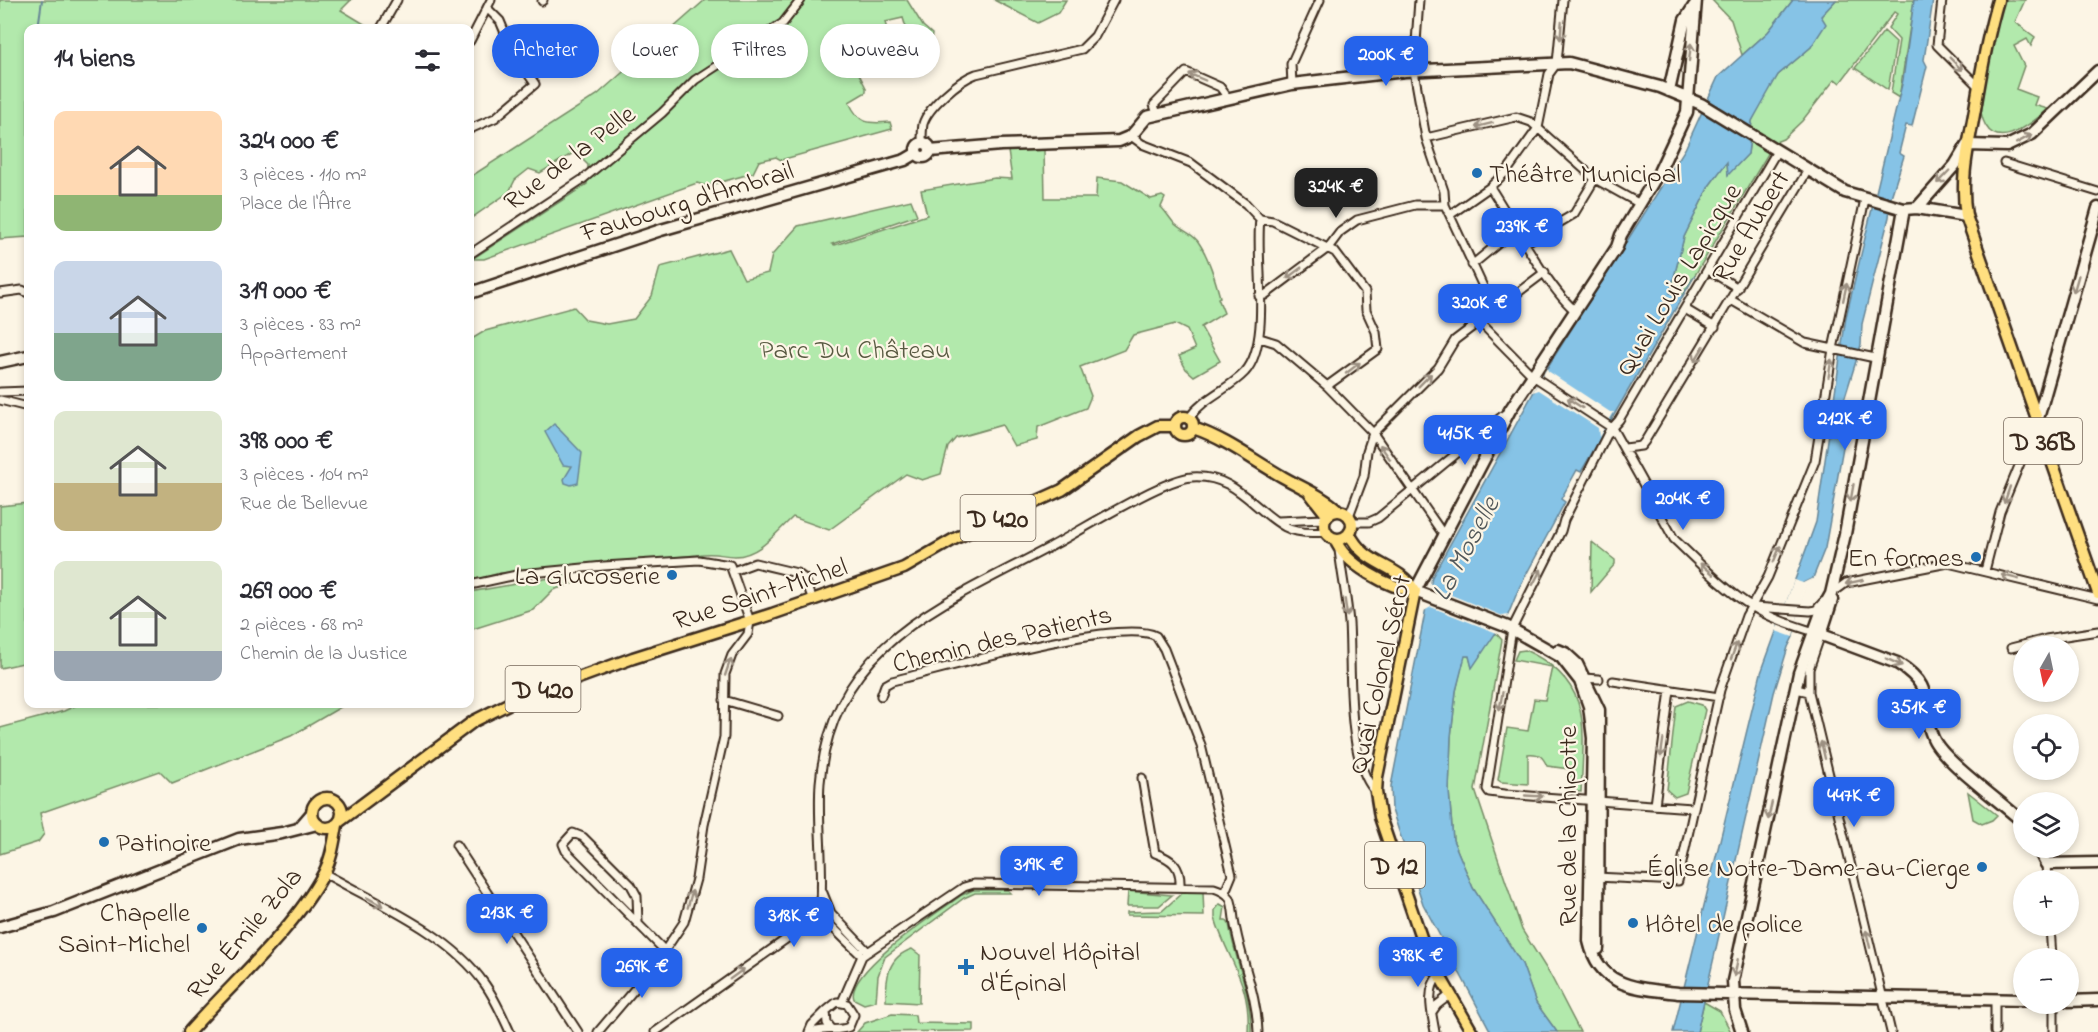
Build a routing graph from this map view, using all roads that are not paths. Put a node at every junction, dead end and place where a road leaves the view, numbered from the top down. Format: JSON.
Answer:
{"nodes":[{"id":1,"x":397,"y":0,"type":"edge"},
{"id":2,"x":490,"y":0,"type":"edge"},
{"id":3,"x":801,"y":0,"type":"edge"},
{"id":4,"x":1114,"y":0,"type":"edge"},
{"id":5,"x":1320,"y":0,"type":"edge"},
{"id":6,"x":1419,"y":0,"type":"edge"},
{"id":7,"x":1563,"y":0,"type":"edge"},
{"id":8,"x":1942,"y":0,"type":"edge"},
{"id":9,"x":1998,"y":0,"type":"edge"},
{"id":10,"x":1695,"y":3,"type":"edge"},
{"id":11,"x":487,"y":8,"type":"junction"},
{"id":12,"x":383,"y":24,"type":"edge"},
{"id":13,"x":474,"y":33,"type":"edge"},
{"id":14,"x":1557,"y":63,"type":"junction"},
{"id":15,"x":1414,"y":71,"type":"junction"},
{"id":16,"x":2098,"y":71,"type":"edge"},
{"id":17,"x":1292,"y":84,"type":"junction"},
{"id":18,"x":1977,"y":85,"type":"junction"},
{"id":19,"x":1665,"y":89,"type":"junction"},
{"id":20,"x":1228,"y":98,"type":"junction"},
{"id":21,"x":1689,"y":99,"type":"junction"},
{"id":22,"x":1157,"y":114,"type":"junction"},
{"id":23,"x":474,"y":127,"type":"edge"},
{"id":24,"x":1538,"y":128,"type":"junction"},
{"id":25,"x":1131,"y":136,"type":"junction"},
{"id":26,"x":1426,"y":138,"type":"junction"},
{"id":27,"x":1967,"y":145,"type":"junction"},
{"id":28,"x":923,"y":149,"type":"junction"},
{"id":29,"x":1777,"y":151,"type":"junction"},
{"id":30,"x":2004,"y":163,"type":"dead end"},
{"id":31,"x":1808,"y":170,"type":"junction"},
{"id":32,"x":1595,"y":179,"type":"junction"},
{"id":33,"x":1490,"y":187,"type":"junction"},
{"id":34,"x":2098,"y":192,"type":"edge"},
{"id":35,"x":1865,"y":199,"type":"junction"},
{"id":36,"x":1640,"y":204,"type":"junction"},
{"id":37,"x":1445,"y":205,"type":"junction"},
{"id":38,"x":1917,"y":208,"type":"junction"},
{"id":39,"x":2098,"y":208,"type":"edge"},
{"id":40,"x":1904,"y":209,"type":"junction"},
{"id":41,"x":1450,"y":215,"type":"junction"},
{"id":42,"x":1966,"y":216,"type":"junction"},
{"id":43,"x":1260,"y":219,"type":"junction"},
{"id":44,"x":1517,"y":228,"type":"junction"},
{"id":45,"x":1527,"y":242,"type":"junction"},
{"id":46,"x":1328,"y":248,"type":"junction"},
{"id":47,"x":474,"y":251,"type":"edge"},
{"id":48,"x":1472,"y":264,"type":"junction"},
{"id":49,"x":1708,"y":270,"type":"junction"},
{"id":50,"x":1545,"y":272,"type":"junction"},
{"id":51,"x":1738,"y":288,"type":"junction"},
{"id":52,"x":24,"y":291,"type":"edge"},
{"id":53,"x":474,"y":292,"type":"edge"},
{"id":54,"x":0,"y":293,"type":"edge"},
{"id":55,"x":1259,"y":296,"type":"junction"},
{"id":56,"x":1730,"y":302,"type":"junction"},
{"id":57,"x":1685,"y":309,"type":"junction"},
{"id":58,"x":1576,"y":311,"type":"junction"},
{"id":59,"x":1479,"y":321,"type":"junction"},
{"id":60,"x":1715,"y":327,"type":"junction"},
{"id":61,"x":1260,"y":338,"type":"junction"},
{"id":62,"x":1837,"y":350,"type":"junction"},
{"id":63,"x":1875,"y":357,"type":"junction"},
{"id":64,"x":24,"y":358,"type":"edge"},
{"id":65,"x":0,"y":362,"type":"edge"},
{"id":66,"x":1537,"y":379,"type":"junction"},
{"id":67,"x":1326,"y":386,"type":"junction"},
{"id":68,"x":24,"y":391,"type":"edge"},
{"id":69,"x":0,"y":392,"type":"edge"},
{"id":70,"x":0,"y":400,"type":"edge"},
{"id":71,"x":24,"y":406,"type":"edge"},
{"id":72,"x":1510,"y":410,"type":"junction"},
{"id":73,"x":2037,"y":422,"type":"junction"},
{"id":74,"x":1191,"y":423,"type":"junction"},
{"id":75,"x":1611,"y":426,"type":"junction"},
{"id":76,"x":1373,"y":433,"type":"junction"},
{"id":77,"x":1624,"y":448,"type":"junction"},
{"id":78,"x":1412,"y":490,"type":"junction"},
{"id":79,"x":1309,"y":492,"type":"junction"},
{"id":80,"x":1326,"y":517,"type":"junction"},
{"id":81,"x":1348,"y":518,"type":"junction"},
{"id":82,"x":1278,"y":521,"type":"junction"},
{"id":83,"x":1443,"y":534,"type":"junction"},
{"id":84,"x":1330,"y":535,"type":"junction"},
{"id":85,"x":1339,"y":550,"type":"junction"},
{"id":86,"x":733,"y":571,"type":"junction"},
{"id":87,"x":1985,"y":571,"type":"junction"},
{"id":88,"x":474,"y":584,"type":"edge"},
{"id":89,"x":2097,"y":586,"type":"edge"},
{"id":90,"x":1415,"y":591,"type":"junction"},
{"id":91,"x":1831,"y":594,"type":"junction"},
{"id":92,"x":2098,"y":599,"type":"edge"},
{"id":93,"x":813,"y":600,"type":"junction"},
{"id":94,"x":1752,"y":607,"type":"junction"},
{"id":95,"x":750,"y":621,"type":"junction"},
{"id":96,"x":1508,"y":627,"type":"junction"},
{"id":97,"x":2098,"y":631,"type":"edge"},
{"id":98,"x":1818,"y":633,"type":"junction"},
{"id":99,"x":2011,"y":648,"type":"dead end"},
{"id":100,"x":1582,"y":678,"type":"junction"},
{"id":101,"x":1599,"y":679,"type":"dead end"},
{"id":102,"x":1613,"y":681,"type":"dead end"},
{"id":103,"x":1796,"y":689,"type":"junction"},
{"id":104,"x":1670,"y":690,"type":"junction"},
{"id":105,"x":1809,"y":692,"type":"junction"},
{"id":106,"x":881,"y":696,"type":"dead end"},
{"id":107,"x":1719,"y":697,"type":"junction"},
{"id":108,"x":724,"y":700,"type":"junction"},
{"id":109,"x":778,"y":716,"type":"dead end"},
{"id":110,"x":1142,"y":778,"type":"dead end"},
{"id":111,"x":1376,"y":792,"type":"junction"},
{"id":112,"x":1594,"y":801,"type":"junction"},
{"id":113,"x":340,"y":805,"type":"junction"},
{"id":114,"x":360,"y":805,"type":"junction"},
{"id":115,"x":1655,"y":805,"type":"junction"},
{"id":116,"x":1692,"y":808,"type":"junction"},
{"id":117,"x":312,"y":813,"type":"junction"},
{"id":118,"x":2013,"y":814,"type":"edge"},
{"id":119,"x":339,"y":823,"type":"junction"},
{"id":120,"x":321,"y":826,"type":"junction"},
{"id":121,"x":299,"y":828,"type":"junction"},
{"id":122,"x":334,"y":842,"type":"junction"},
{"id":123,"x":456,"y":845,"type":"dead end"},
{"id":124,"x":2043,"y":858,"type":"edge"},
{"id":125,"x":2098,"y":863,"type":"edge"},
{"id":126,"x":2046,"y":864,"type":"junction"},
{"id":127,"x":2046,"y":870,"type":"edge"},
{"id":128,"x":324,"y":873,"type":"junction"},
{"id":129,"x":1593,"y":877,"type":"junction"},
{"id":130,"x":1180,"y":886,"type":"junction"},
{"id":131,"x":823,"y":891,"type":"junction"},
{"id":132,"x":1225,"y":892,"type":"junction"},
{"id":133,"x":831,"y":913,"type":"junction"},
{"id":134,"x":820,"y":915,"type":"junction"},
{"id":135,"x":638,"y":922,"type":"junction"},
{"id":136,"x":0,"y":927,"type":"edge"},
{"id":137,"x":665,"y":951,"type":"junction"},
{"id":138,"x":865,"y":954,"type":"junction"},
{"id":139,"x":1439,"y":975,"type":"junction"},
{"id":140,"x":1732,"y":993,"type":"junction"},
{"id":141,"x":1450,"y":995,"type":"junction"},
{"id":142,"x":1882,"y":996,"type":"junction"},
{"id":143,"x":1995,"y":999,"type":"junction"},
{"id":144,"x":2013,"y":1000,"type":"edge"},
{"id":145,"x":2079,"y":1000,"type":"edge"},
{"id":146,"x":2098,"y":1000,"type":"edge"},
{"id":147,"x":842,"y":1002,"type":"junction"},
{"id":148,"x":826,"y":1011,"type":"junction"},
{"id":149,"x":1431,"y":1012,"type":"junction"},
{"id":150,"x":2054,"y":1014,"type":"edge"},
{"id":151,"x":831,"y":1028,"type":"junction"},
{"id":152,"x":598,"y":1031,"type":"edge"},
{"id":153,"x":846,"y":1031,"type":"edge"},
{"id":154,"x":189,"y":1032,"type":"edge"},
{"id":155,"x":510,"y":1032,"type":"edge"},
{"id":156,"x":578,"y":1032,"type":"edge"},
{"id":157,"x":655,"y":1032,"type":"edge"},
{"id":158,"x":809,"y":1032,"type":"edge"},
{"id":159,"x":814,"y":1032,"type":"edge"},
{"id":160,"x":1258,"y":1032,"type":"edge"},
{"id":161,"x":1435,"y":1032,"type":"edge"},
{"id":162,"x":1472,"y":1032,"type":"edge"},
{"id":163,"x":1743,"y":1032,"type":"edge"},
{"id":164,"x":1891,"y":1032,"type":"edge"},
{"id":165,"x":1995,"y":1032,"type":"edge"},
{"id":166,"x":2054,"y":1032,"type":"edge"}],
"edges":[{"from":1,"to":12,"type":"street"},
{"from":2,"to":11,"type":"street"},
{"from":3,"to":47,"type":"street","name":"Rue de la Pelle"},
{"from":4,"to":28,"type":"street"},
{"from":5,"to":17,"type":"street"},
{"from":6,"to":15,"type":"street"},
{"from":7,"to":14,"type":"street","one_way":true},
{"from":8,"to":18,"type":"street","one_way":true},
{"from":9,"to":18,"type":"main road"},
{"from":10,"to":19,"type":"main road"},
{"from":21,"to":10,"type":"main road","one_way":true},
{"from":11,"to":13,"type":"street"},
{"from":11,"to":23,"type":"street"},
{"from":14,"to":15,"type":"main road"},
{"from":14,"to":19,"type":"main road"},
{"from":14,"to":24,"type":"street"},
{"from":15,"to":17,"type":"main road"},
{"from":15,"to":26,"type":"street"},
{"from":27,"to":16,"type":"main road","one_way":true},
{"from":17,"to":20,"type":"main road"},
{"from":18,"to":27,"type":"main road"},
{"from":19,"to":21,"type":"main road"},
{"from":20,"to":22,"type":"main road"},
{"from":20,"to":22,"type":"street","one_way":true},
{"from":21,"to":29,"type":"main road"},
{"from":21,"to":36,"type":"main road","number":"D 12"},
{"from":22,"to":25,"type":"main road"},
{"from":24,"to":26,"type":"street","one_way":true},
{"from":24,"to":32,"type":"street"},
{"from":24,"to":33,"type":"street"},
{"from":25,"to":28,"type":"main road","name":"Faubourg d'Ambrail"},
{"from":25,"to":43,"type":"street"},
{"from":26,"to":37,"type":"street"},
{"from":27,"to":38,"type":"main road","one_way":true},
{"from":27,"to":42,"type":"main road","number":"D 36B"},
{"from":28,"to":53,"type":"main road","name":"Faubourg d'Ambrail"},
{"from":29,"to":31,"type":"main road"},
{"from":29,"to":49,"type":"street","name":"Quai Louis Lapicque"},
{"from":30,"to":34,"type":"street"},
{"from":31,"to":35,"type":"main road"},
{"from":31,"to":51,"type":"street","name":"Rue Aubert"},
{"from":32,"to":36,"type":"street"},
{"from":32,"to":45,"type":"street"},
{"from":33,"to":41,"type":"street"},
{"from":33,"to":44,"type":"street"},
{"from":35,"to":40,"type":"main road"},
{"from":62,"to":35,"type":"street","one_way":true},
{"from":36,"to":58,"type":"main road","number":"D 12"},
{"from":37,"to":41,"type":"street"},
{"from":37,"to":46,"type":"street"},
{"from":38,"to":40,"type":"main road"},
{"from":38,"to":42,"type":"main road"},
{"from":39,"to":73,"type":"main road","one_way":true},
{"from":40,"to":63,"type":"main road"},
{"from":41,"to":48,"type":"street"},
{"from":42,"to":73,"type":"main road","number":"D 36B"},
{"from":43,"to":46,"type":"street"},
{"from":43,"to":55,"type":"street"},
{"from":44,"to":45,"type":"street"},
{"from":44,"to":48,"type":"street"},
{"from":45,"to":50,"type":"street"},
{"from":46,"to":55,"type":"street","one_way":true},
{"from":67,"to":46,"type":"street","one_way":true},
{"from":48,"to":59,"type":"street"},
{"from":49,"to":51,"type":"street"},
{"from":49,"to":57,"type":"street","name":"Quai Louis Lapicque"},
{"from":50,"to":58,"type":"street"},
{"from":50,"to":59,"type":"street"},
{"from":51,"to":56,"type":"street","name":"Rue Aubert"},
{"from":52,"to":54,"type":"street"},
{"from":55,"to":61,"type":"street"},
{"from":56,"to":60,"type":"street","name":"Rue Aubert"},
{"from":56,"to":62,"type":"street"},
{"from":57,"to":60,"type":"street"},
{"from":57,"to":75,"type":"street","name":"Quai Louis Lapicque"},
{"from":58,"to":66,"type":"main road","number":"D 12"},
{"from":59,"to":66,"type":"street"},
{"from":76,"to":59,"type":"street","one_way":true},
{"from":60,"to":77,"type":"street","name":"Rue Aubert","one_way":true},
{"from":61,"to":67,"type":"street"},
{"from":61,"to":74,"type":"street"},
{"from":62,"to":63,"type":"street"},
{"from":94,"to":62,"type":"street","one_way":true},
{"from":63,"to":91,"type":"main road","one_way":true},
{"from":64,"to":65,"type":"main road"},
{"from":66,"to":72,"type":"main road","name":"Quai Colonel Sérot","number":"D 12"},
{"from":75,"to":66,"type":"street","one_way":true},
{"from":67,"to":76,"type":"street"},
{"from":68,"to":69,"type":"street"},
{"from":70,"to":71,"type":"street"},
{"from":72,"to":78,"type":"street"},
{"from":72,"to":83,"type":"main road","name":"Quai Colonel Sérot","number":"D 12"},
{"from":73,"to":87,"type":"street","one_way":true},
{"from":73,"to":89,"type":"main road","number":"D 36B"},
{"from":74,"to":79,"type":"main road"},
{"from":74,"to":93,"type":"main road","name":"Rue Saint-Michel","number":"D 420"},
{"from":75,"to":77,"type":"street"},
{"from":96,"to":75,"type":"street","name":"Quai Louis Lapicque","one_way":true},
{"from":78,"to":76,"type":"street","one_way":true},
{"from":76,"to":81,"type":"street"},
{"from":94,"to":77,"type":"street","one_way":true},
{"from":78,"to":81,"type":"street"},
{"from":78,"to":83,"type":"street"},
{"from":79,"to":80,"type":"main road"},
{"from":79,"to":81,"type":"main road"},
{"from":80,"to":81,"type":"main road"},
{"from":80,"to":82,"type":"street"},
{"from":80,"to":84,"type":"main road"},
{"from":81,"to":84,"type":"main road"},
{"from":81,"to":90,"type":"main road"},
{"from":82,"to":84,"type":"street"},
{"from":82,"to":131,"type":"street"},
{"from":83,"to":90,"type":"main road","name":"Quai Colonel Sérot","number":"D 12"},
{"from":84,"to":85,"type":"main road"},
{"from":85,"to":90,"type":"main road"},
{"from":85,"to":111,"type":"street","one_way":true},
{"from":86,"to":88,"type":"street"},
{"from":86,"to":93,"type":"street"},
{"from":86,"to":95,"type":"street"},
{"from":87,"to":91,"type":"street","one_way":true},
{"from":92,"to":87,"type":"street","one_way":true},
{"from":90,"to":96,"type":"main road","name":"Rue de la Chipotte"},
{"from":90,"to":111,"type":"main road","name":"Quai Colonel Sérot","number":"D 12"},
{"from":91,"to":94,"type":"street"},
{"from":91,"to":98,"type":"main road"},
{"from":93,"to":95,"type":"main road","name":"Rue Saint-Michel","number":"D 420"},
{"from":94,"to":98,"type":"street"},
{"from":107,"to":94,"type":"street","one_way":true},
{"from":108,"to":95,"type":"street","one_way":true},
{"from":95,"to":114,"type":"main road","name":"Rue Saint-Michel","number":"D 420"},
{"from":96,"to":100,"type":"main road","name":"Rue de la Chipotte"},
{"from":96,"to":112,"type":"street","name":"Quai Louis Lapicque","one_way":true},
{"from":97,"to":99,"type":"street"},
{"from":98,"to":103,"type":"main road"},
{"from":98,"to":105,"type":"street"},
{"from":98,"to":118,"type":"main road","one_way":true},
{"from":100,"to":101,"type":"street"},
{"from":100,"to":112,"type":"main road","name":"Rue de la Chipotte"},
{"from":102,"to":104,"type":"street"},
{"from":103,"to":105,"type":"street"},
{"from":103,"to":140,"type":"main road","one_way":true},
{"from":104,"to":107,"type":"street"},
{"from":104,"to":115,"type":"street","one_way":true},
{"from":142,"to":105,"type":"street","one_way":true},
{"from":106,"to":132,"type":"street","name":"Chemin des Patients"},
{"from":107,"to":116,"type":"street"},
{"from":108,"to":109,"type":"street"},
{"from":137,"to":108,"type":"street","one_way":true},
{"from":110,"to":130,"type":"street"},
{"from":111,"to":139,"type":"main road","name":"Quai Colonel Sérot","number":"D 12"},
{"from":112,"to":115,"type":"street"},
{"from":112,"to":129,"type":"main road","name":"Rue de la Chipotte"},
{"from":113,"to":114,"type":"main road"},
{"from":113,"to":117,"type":"main road"},
{"from":113,"to":119,"type":"main road"},
{"from":114,"to":119,"type":"main road","name":"Rue Saint-Michel","number":"D 420"},
{"from":115,"to":116,"type":"street"},
{"from":116,"to":129,"type":"street"},
{"from":117,"to":120,"type":"main road"},
{"from":117,"to":121,"type":"main road"},
{"from":119,"to":120,"type":"main road"},
{"from":119,"to":122,"type":"main road","name":"Rue Émile Zola"},
{"from":120,"to":121,"type":"main road"},
{"from":120,"to":122,"type":"main road"},
{"from":121,"to":136,"type":"main road"},
{"from":122,"to":128,"type":"main road","name":"Rue Émile Zola"},
{"from":123,"to":156,"type":"street"},
{"from":124,"to":126,"type":"main road"},
{"from":125,"to":126,"type":"main road"},
{"from":126,"to":127,"type":"street"},
{"from":128,"to":154,"type":"main road","name":"Rue Émile Zola"},
{"from":128,"to":155,"type":"street","one_way":true},
{"from":129,"to":140,"type":"main road","name":"Rue de la Chipotte"},
{"from":130,"to":132,"type":"street"},
{"from":130,"to":138,"type":"street"},
{"from":131,"to":133,"type":"street"},
{"from":131,"to":134,"type":"street"},
{"from":132,"to":160,"type":"street"},
{"from":133,"to":134,"type":"street"},
{"from":133,"to":138,"type":"street"},
{"from":134,"to":138,"type":"street"},
{"from":157,"to":134,"type":"street","one_way":true},
{"from":135,"to":135,"type":"street"},
{"from":135,"to":137,"type":"street"},
{"from":137,"to":152,"type":"street"},
{"from":138,"to":147,"type":"street"},
{"from":139,"to":141,"type":"main road","name":"Quai Colonel Sérot","number":"D 12"},
{"from":139,"to":149,"type":"street"},
{"from":140,"to":142,"type":"main road"},
{"from":140,"to":163,"type":"main road"},
{"from":141,"to":149,"type":"street"},
{"from":141,"to":162,"type":"main road","number":"D 12"},
{"from":142,"to":143,"type":"main road"},
{"from":142,"to":164,"type":"street"},
{"from":143,"to":144,"type":"main road"},
{"from":143,"to":165,"type":"street"},
{"from":145,"to":146,"type":"main road"},
{"from":147,"to":148,"type":"street"},
{"from":147,"to":153,"type":"street"},
{"from":148,"to":151,"type":"street"},
{"from":148,"to":158,"type":"street"},
{"from":149,"to":161,"type":"street"},
{"from":150,"to":166,"type":"street"},
{"from":151,"to":153,"type":"street"},
{"from":151,"to":159,"type":"street"}]}
